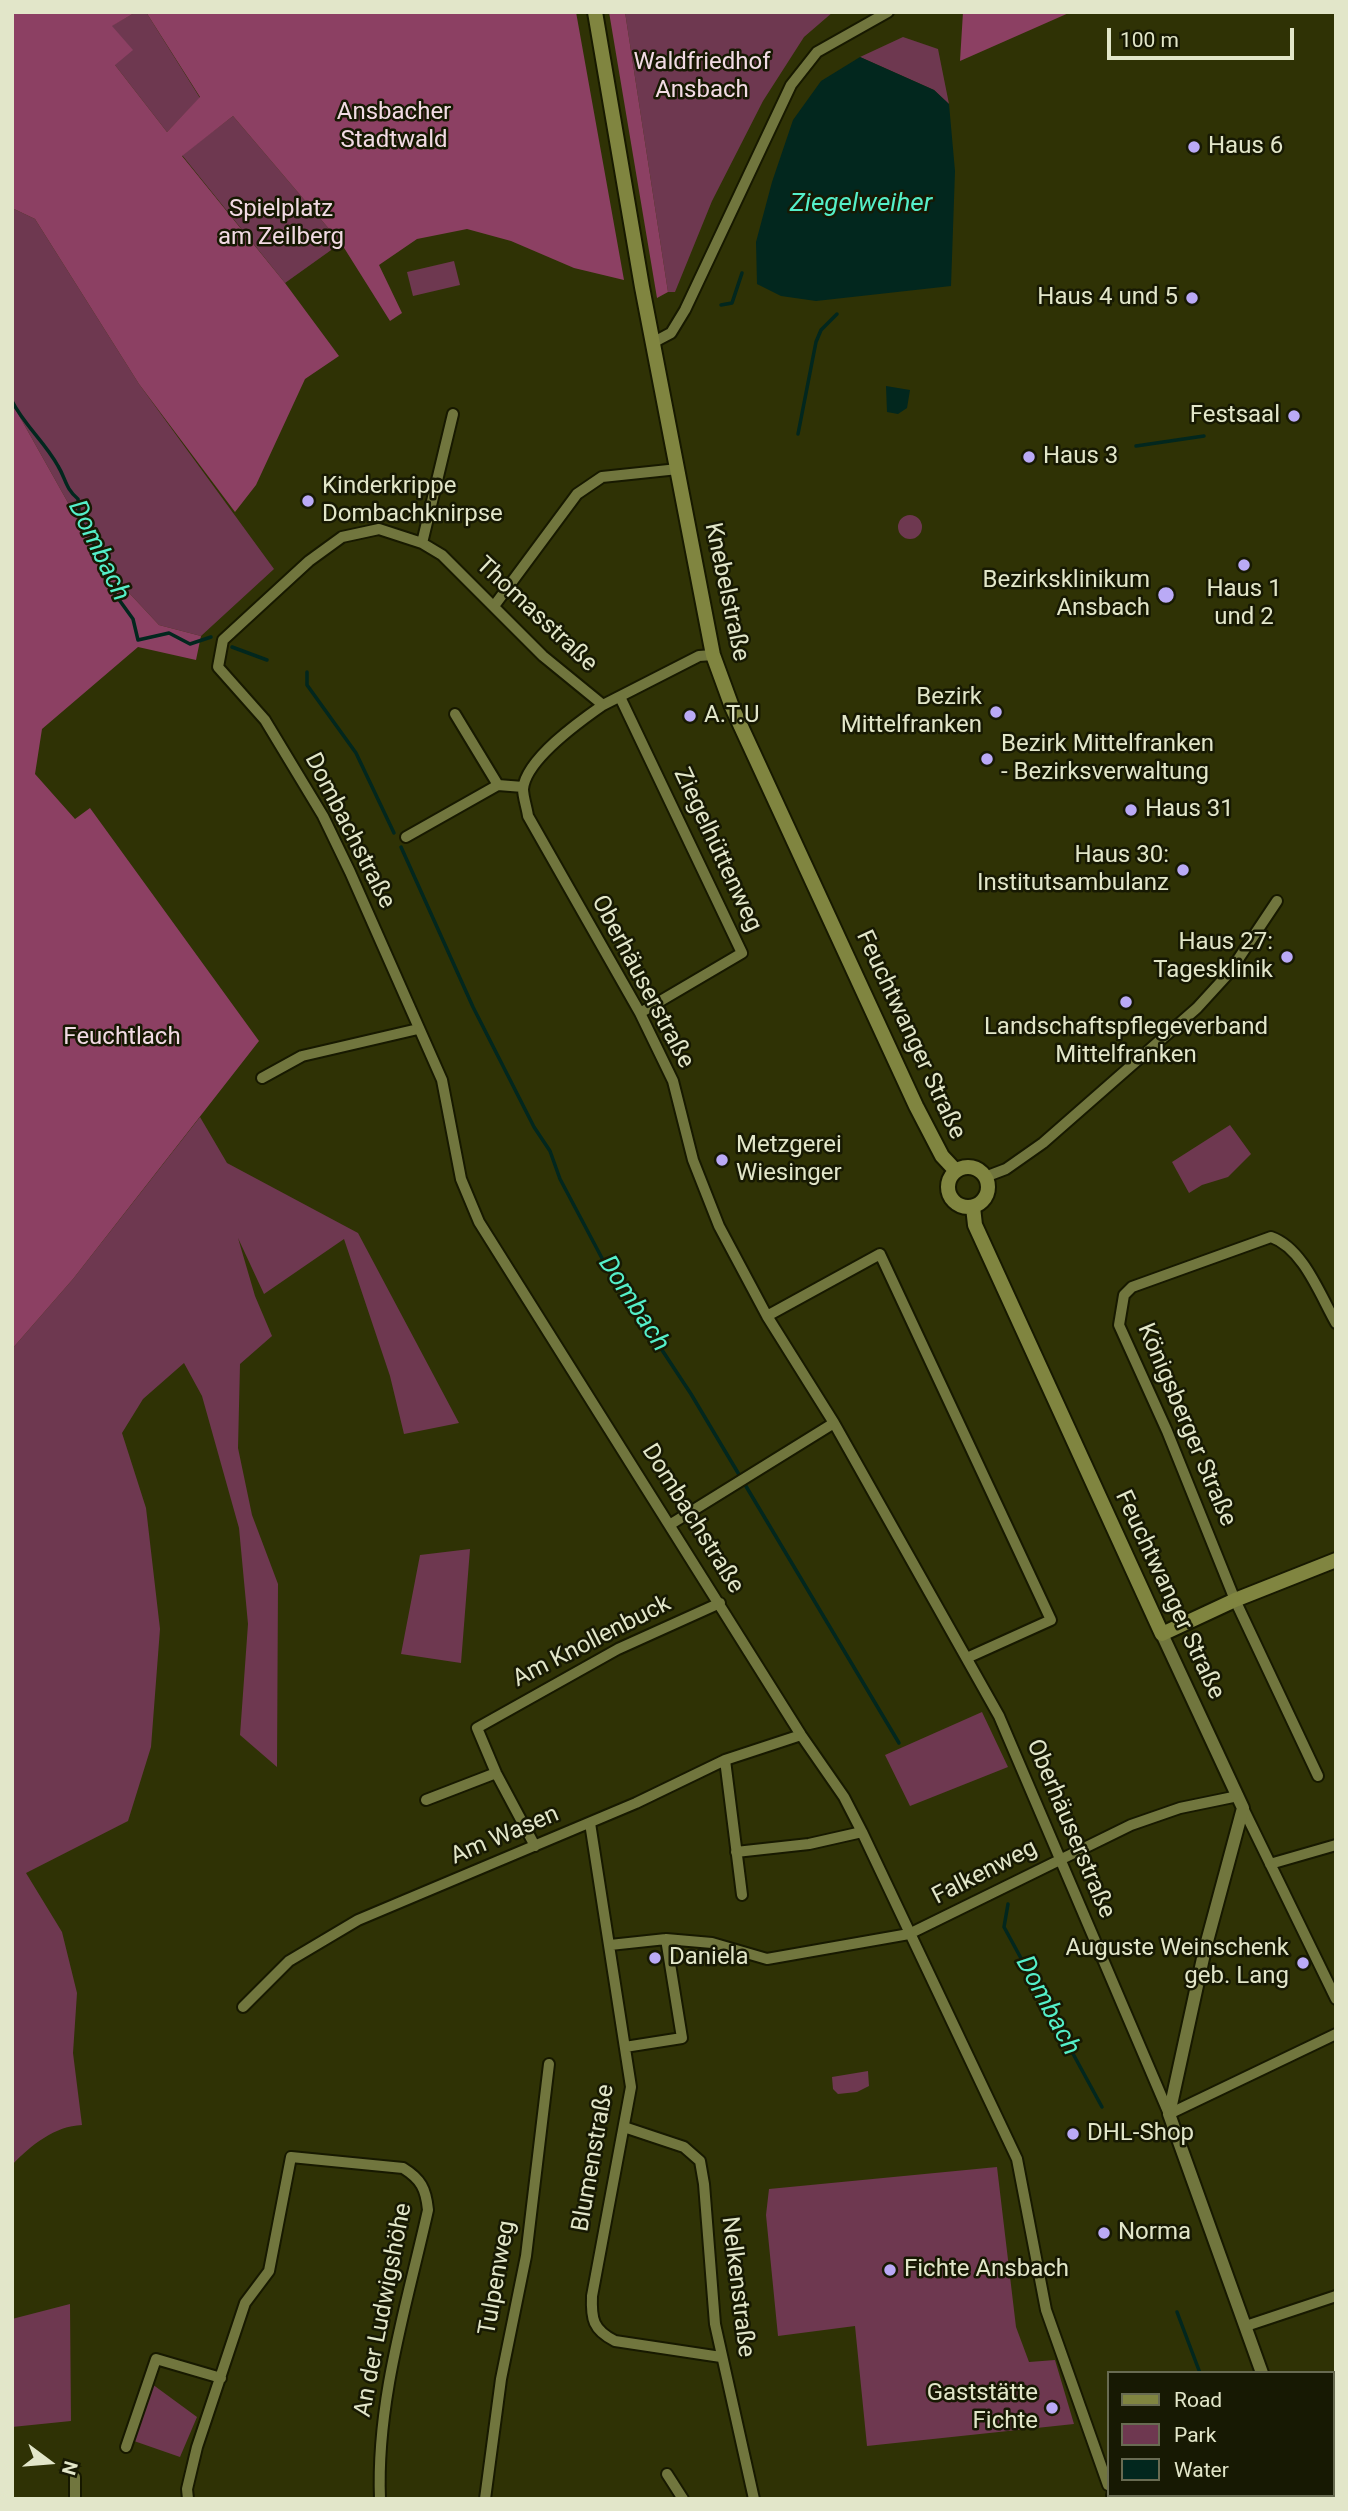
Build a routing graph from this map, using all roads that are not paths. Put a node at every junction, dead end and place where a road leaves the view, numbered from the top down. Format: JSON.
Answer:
{"nodes":[{"id":1,"x":595,"y":12,"type":"edge"},
{"id":2,"x":888,"y":12,"type":"edge"},
{"id":3,"x":654,"y":342,"type":"junction"},
{"id":4,"x":453,"y":414,"type":"dead end"},
{"id":5,"x":678,"y":469,"type":"junction"},
{"id":6,"x":422,"y":543,"type":"junction"},
{"id":7,"x":494,"y":606,"type":"junction"},
{"id":8,"x":713,"y":654,"type":"junction"},
{"id":9,"x":218,"y":667,"type":"joint"},
{"id":10,"x":620,"y":697,"type":"junction"},
{"id":11,"x":603,"y":705,"type":"junction"},
{"id":12,"x":456,"y":714,"type":"dead end"},
{"id":13,"x":498,"y":785,"type":"junction"},
{"id":14,"x":523,"y":788,"type":"junction"},
{"id":15,"x":406,"y":837,"type":"dead end"},
{"id":16,"x":1278,"y":901,"type":"dead end"},
{"id":17,"x":828,"y":915,"type":"joint"},
{"id":18,"x":640,"y":1013,"type":"junction"},
{"id":19,"x":418,"y":1029,"type":"junction"},
{"id":20,"x":262,"y":1078,"type":"dead end"},
{"id":21,"x":956,"y":1171,"type":"junction"},
{"id":22,"x":985,"y":1177,"type":"junction"},
{"id":23,"x":973,"y":1207,"type":"junction"},
{"id":24,"x":767,"y":1316,"type":"junction"},
{"id":25,"x":1336,"y":1323,"type":"edge"},
{"id":26,"x":834,"y":1423,"type":"junction"},
{"id":27,"x":671,"y":1524,"type":"junction"},
{"id":28,"x":1336,"y":1560,"type":"edge"},
{"id":29,"x":1235,"y":1600,"type":"junction"},
{"id":30,"x":720,"y":1603,"type":"junction"},
{"id":31,"x":1162,"y":1634,"type":"junction"},
{"id":32,"x":969,"y":1657,"type":"junction"},
{"id":33,"x":801,"y":1735,"type":"junction"},
{"id":34,"x":725,"y":1760,"type":"junction"},
{"id":35,"x":496,"y":1773,"type":"junction"},
{"id":36,"x":1318,"y":1776,"type":"dead end"},
{"id":37,"x":426,"y":1800,"type":"dead end"},
{"id":38,"x":1240,"y":1802,"type":"junction"},
{"id":39,"x":590,"y":1823,"type":"junction"},
{"id":40,"x":862,"y":1832,"type":"junction"},
{"id":41,"x":535,"y":1846,"type":"junction"},
{"id":42,"x":1336,"y":1846,"type":"edge"},
{"id":43,"x":736,"y":1852,"type":"junction"},
{"id":44,"x":1060,"y":1859,"type":"junction"},
{"id":45,"x":1270,"y":1864,"type":"junction"},
{"id":46,"x":742,"y":1895,"type":"dead end"},
{"id":47,"x":909,"y":1934,"type":"junction"},
{"id":48,"x":666,"y":1939,"type":"junction"},
{"id":49,"x":610,"y":1945,"type":"junction"},
{"id":50,"x":1336,"y":1999,"type":"edge"},
{"id":51,"x":243,"y":2007,"type":"dead end"},
{"id":52,"x":1336,"y":2034,"type":"edge"},
{"id":53,"x":625,"y":2047,"type":"junction"},
{"id":54,"x":549,"y":2064,"type":"dead end"},
{"id":55,"x":1169,"y":2114,"type":"junction"},
{"id":56,"x":624,"y":2127,"type":"junction"},
{"id":57,"x":1336,"y":2296,"type":"edge"},
{"id":58,"x":1246,"y":2326,"type":"junction"},
{"id":59,"x":721,"y":2357,"type":"junction"},
{"id":60,"x":1261,"y":2371,"type":"edge"},
{"id":61,"x":220,"y":2378,"type":"junction"},
{"id":62,"x":126,"y":2447,"type":"dead end"},
{"id":63,"x":667,"y":2474,"type":"dead end"},
{"id":64,"x":75,"y":2477,"type":"dead end"},
{"id":65,"x":1106,"y":2479,"type":"edge"},
{"id":66,"x":75,"y":2499,"type":"edge"},
{"id":67,"x":188,"y":2499,"type":"edge"},
{"id":68,"x":380,"y":2499,"type":"edge"},
{"id":69,"x":485,"y":2499,"type":"edge"},
{"id":70,"x":683,"y":2499,"type":"edge"},
{"id":71,"x":754,"y":2499,"type":"edge"}],
"edges":[{"from":1,"to":3,"type":"main road","name":"Knebelstraße"},
{"from":2,"to":3,"type":"street"},
{"from":3,"to":5,"type":"main road","name":"Knebelstraße"},
{"from":4,"to":6,"type":"street"},
{"from":5,"to":7,"type":"street"},
{"from":5,"to":8,"type":"main road","name":"Knebelstraße"},
{"from":6,"to":7,"type":"street","name":"Thomasstraße"},
{"from":6,"to":9,"type":"street","name":"Thomasstraße"},
{"from":7,"to":11,"type":"street","name":"Thomasstraße"},
{"from":8,"to":10,"type":"street","name":"Thomasstraße"},
{"from":8,"to":17,"type":"main road","name":"Knebelstraße"},
{"from":9,"to":19,"type":"street","name":"Dombachstraße"},
{"from":10,"to":11,"type":"street","name":"Thomasstraße"},
{"from":10,"to":18,"type":"street","name":"Ziegelhüttenweg"},
{"from":11,"to":14,"type":"street"},
{"from":12,"to":13,"type":"street"},
{"from":13,"to":14,"type":"street"},
{"from":13,"to":15,"type":"street"},
{"from":14,"to":18,"type":"street","name":"Oberhäuserstraße"},
{"from":16,"to":22,"type":"street"},
{"from":17,"to":21,"type":"main road","name":"Feuchtwanger Straße"},
{"from":18,"to":24,"type":"street","name":"Oberhäuserstraße"},
{"from":19,"to":20,"type":"street"},
{"from":19,"to":27,"type":"street","name":"Dombachstraße"},
{"from":21,"to":22,"type":"main road"},
{"from":21,"to":23,"type":"main road"},
{"from":22,"to":23,"type":"main road"},
{"from":23,"to":31,"type":"main road","name":"Feuchtwanger Straße"},
{"from":24,"to":26,"type":"street","name":"Oberhäuserstraße"},
{"from":24,"to":32,"type":"street"},
{"from":25,"to":29,"type":"street","name":"Königsberger Straße"},
{"from":26,"to":27,"type":"street"},
{"from":26,"to":32,"type":"street","name":"Oberhäuserstraße"},
{"from":27,"to":30,"type":"street","name":"Dombachstraße"},
{"from":28,"to":29,"type":"main road"},
{"from":29,"to":31,"type":"main road"},
{"from":29,"to":36,"type":"street","name":"Königsberger Straße"},
{"from":30,"to":33,"type":"street","name":"Dombachstraße"},
{"from":30,"to":35,"type":"street","name":"Am Knollenbuck"},
{"from":31,"to":38,"type":"street","name":"Feuchtwanger Straße"},
{"from":32,"to":44,"type":"street","name":"Oberhäuserstraße"},
{"from":33,"to":34,"type":"street","name":"Am Wasen"},
{"from":33,"to":40,"type":"street","name":"Dombachstraße"},
{"from":34,"to":39,"type":"street","name":"Am Wasen"},
{"from":34,"to":43,"type":"street"},
{"from":35,"to":37,"type":"street"},
{"from":35,"to":41,"type":"street"},
{"from":38,"to":44,"type":"street","name":"Falkenweg"},
{"from":38,"to":45,"type":"street","name":"Feuchtwanger Straße"},
{"from":38,"to":55,"type":"street"},
{"from":39,"to":41,"type":"street","name":"Am Wasen"},
{"from":39,"to":49,"type":"street","name":"Blumenstraße"},
{"from":40,"to":43,"type":"street"},
{"from":40,"to":47,"type":"street","name":"Dombachstraße"},
{"from":41,"to":51,"type":"street","name":"Am Wasen"},
{"from":42,"to":45,"type":"street"},
{"from":43,"to":46,"type":"street"},
{"from":44,"to":47,"type":"street","name":"Falkenweg"},
{"from":44,"to":55,"type":"street","name":"Oberhäuserstraße"},
{"from":45,"to":50,"type":"street","name":"Feuchtwanger Straße"},
{"from":47,"to":48,"type":"street","name":"Falkenweg"},
{"from":47,"to":65,"type":"street","name":"Dombachstraße"},
{"from":48,"to":49,"type":"street","name":"Falkenweg"},
{"from":48,"to":53,"type":"street"},
{"from":49,"to":53,"type":"street","name":"Blumenstraße"},
{"from":52,"to":55,"type":"street"},
{"from":53,"to":56,"type":"street","name":"Blumenstraße"},
{"from":54,"to":69,"type":"street","name":"Tulpenweg"},
{"from":55,"to":58,"type":"street","name":"Oberhäuserstraße"},
{"from":56,"to":59,"type":"street","name":"Nelkenstraße"},
{"from":56,"to":59,"type":"street","name":"Blumenstraße"},
{"from":57,"to":58,"type":"street"},
{"from":58,"to":60,"type":"street","name":"Oberhäuserstraße"},
{"from":59,"to":71,"type":"street","name":"Nelkenstraße"},
{"from":61,"to":62,"type":"street"},
{"from":61,"to":67,"type":"street"},
{"from":61,"to":68,"type":"street","name":"An der Ludwigshöhe"},
{"from":63,"to":70,"type":"street"},
{"from":64,"to":66,"type":"street"}]}
